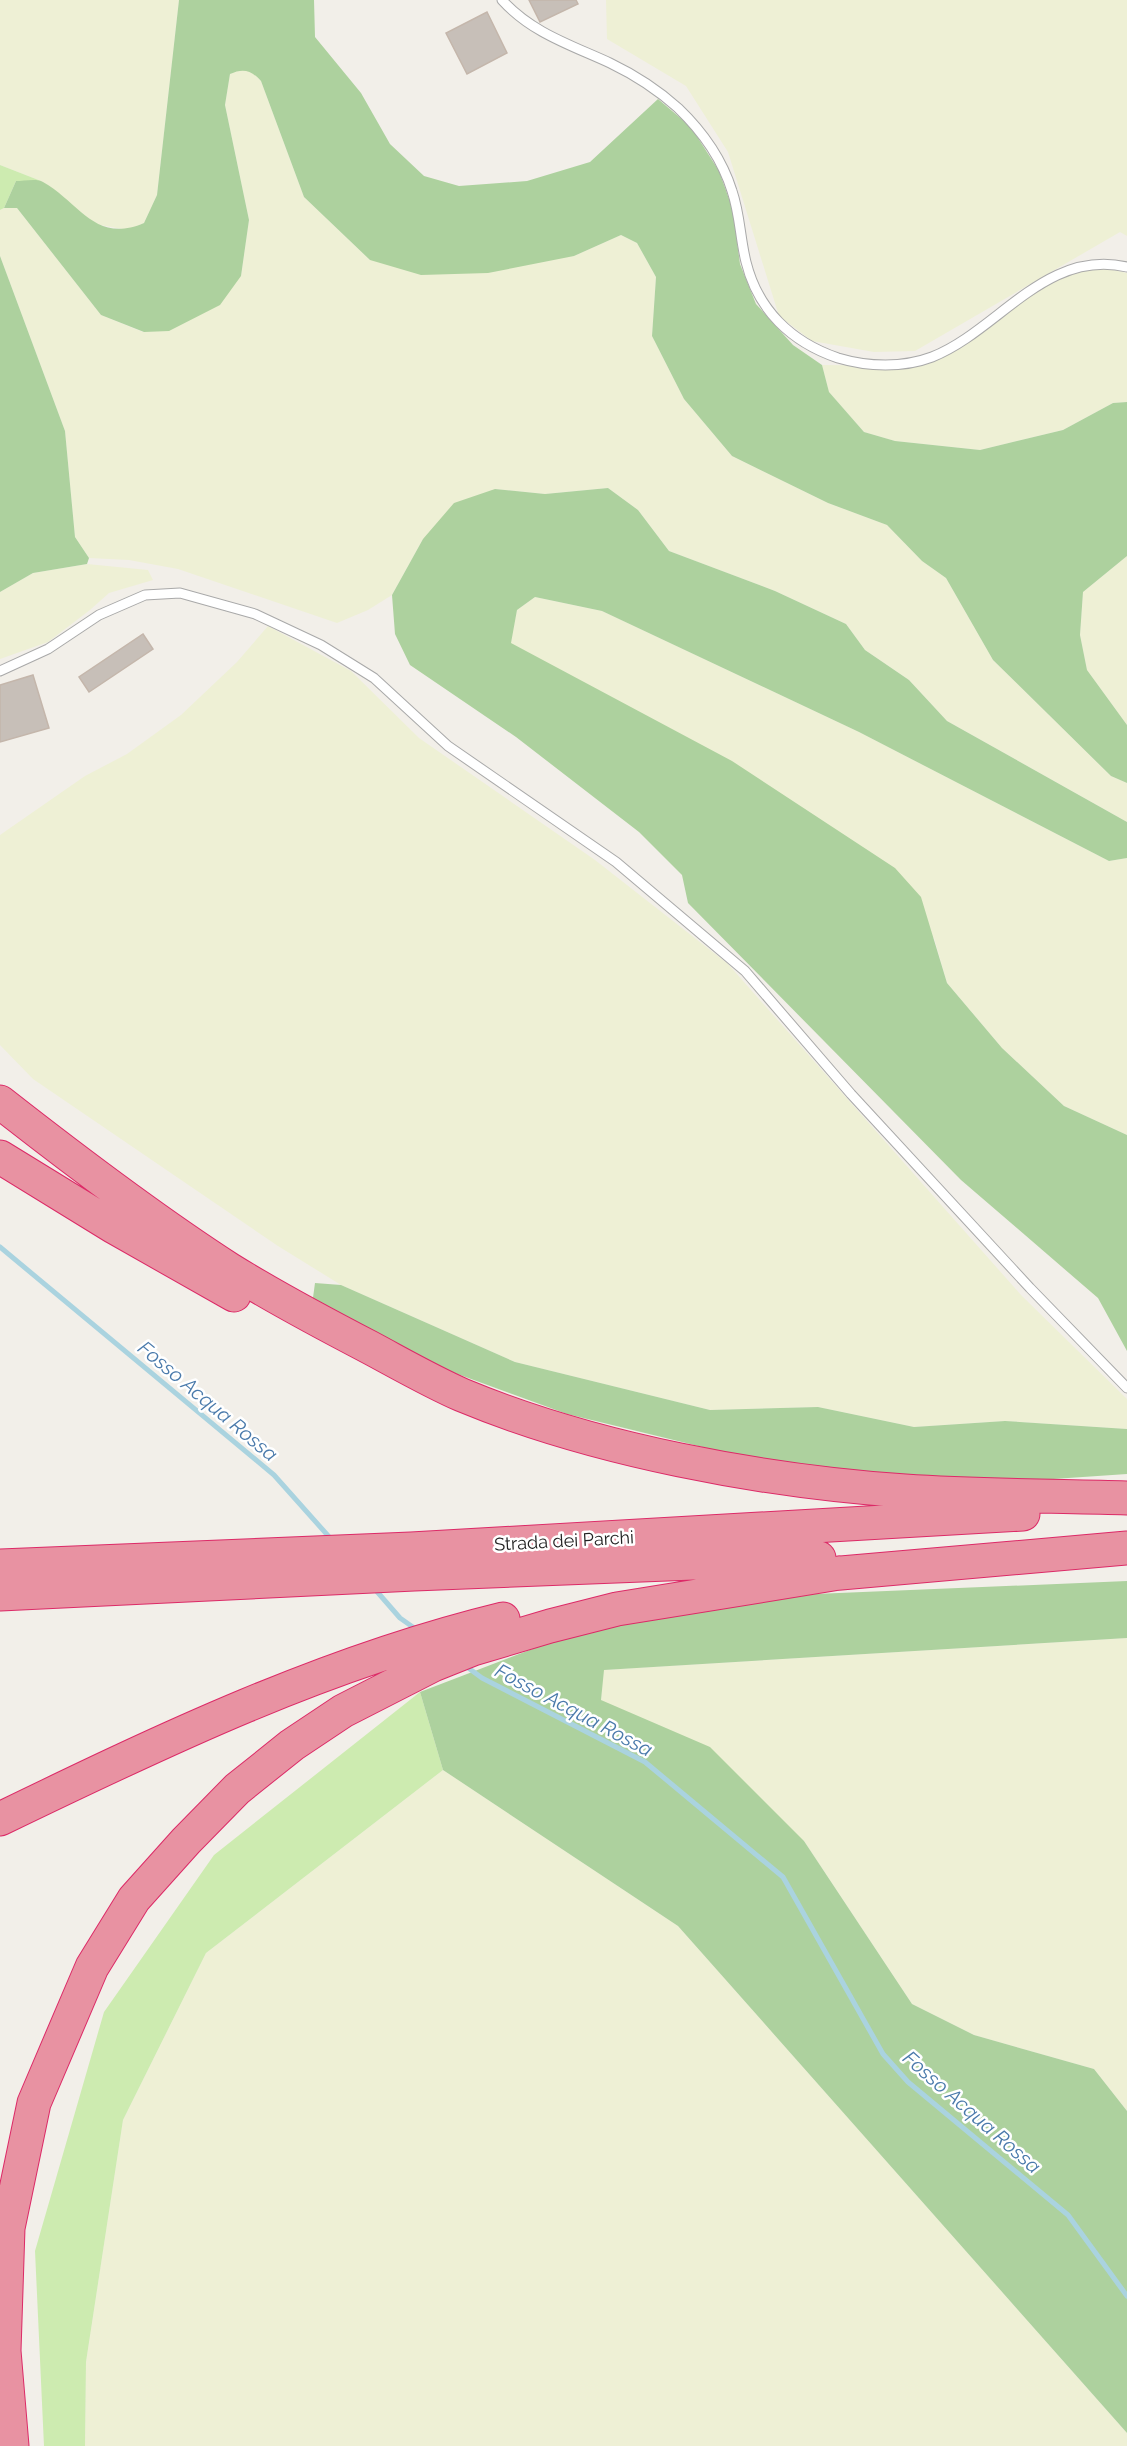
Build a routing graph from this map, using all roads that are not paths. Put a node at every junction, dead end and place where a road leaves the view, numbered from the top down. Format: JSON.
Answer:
{"nodes":[{"id":1,"x":502,"y":0,"type":"edge"},
{"id":2,"x":1127,"y":267,"type":"edge"},
{"id":3,"x":0,"y":671,"type":"edge"},
{"id":4,"x":0,"y":1102,"type":"edge"},
{"id":5,"x":0,"y":1157,"type":"edge"},
{"id":6,"x":1127,"y":1388,"type":"edge"},
{"id":7,"x":461,"y":1394,"type":"junction"},
{"id":8,"x":1127,"y":1498,"type":"edge"},
{"id":9,"x":1127,"y":1509,"type":"edge"},
{"id":10,"x":1127,"y":1547,"type":"edge"},
{"id":11,"x":413,"y":1562,"type":"junction"},
{"id":12,"x":0,"y":1566,"type":"edge"},
{"id":13,"x":260,"y":1568,"type":"junction"},
{"id":14,"x":0,"y":1594,"type":"edge"},
{"id":15,"x":467,"y":1639,"type":"junction"},
{"id":16,"x":0,"y":1819,"type":"edge"},
{"id":17,"x":12,"y":2446,"type":"edge"}],
"edges":[{"from":1,"to":2,"type":"lane"},
{"from":3,"to":6,"type":"lane"},
{"from":4,"to":7,"type":"highway"},
{"from":5,"to":7,"type":"highway"},
{"from":7,"to":8,"type":"highway"},
{"from":9,"to":11,"type":"highway","name":"Strada dei Parchi"},
{"from":10,"to":11,"type":"highway","name":"Strada dei Parchi"},
{"from":10,"to":15,"type":"highway"},
{"from":11,"to":13,"type":"highway","name":"Strada dei Parchi"},
{"from":12,"to":13,"type":"highway","name":"Strada dei Parchi"},
{"from":13,"to":14,"type":"highway","name":"Strada dei Parchi"},
{"from":15,"to":16,"type":"highway"},
{"from":15,"to":17,"type":"highway"}]}
